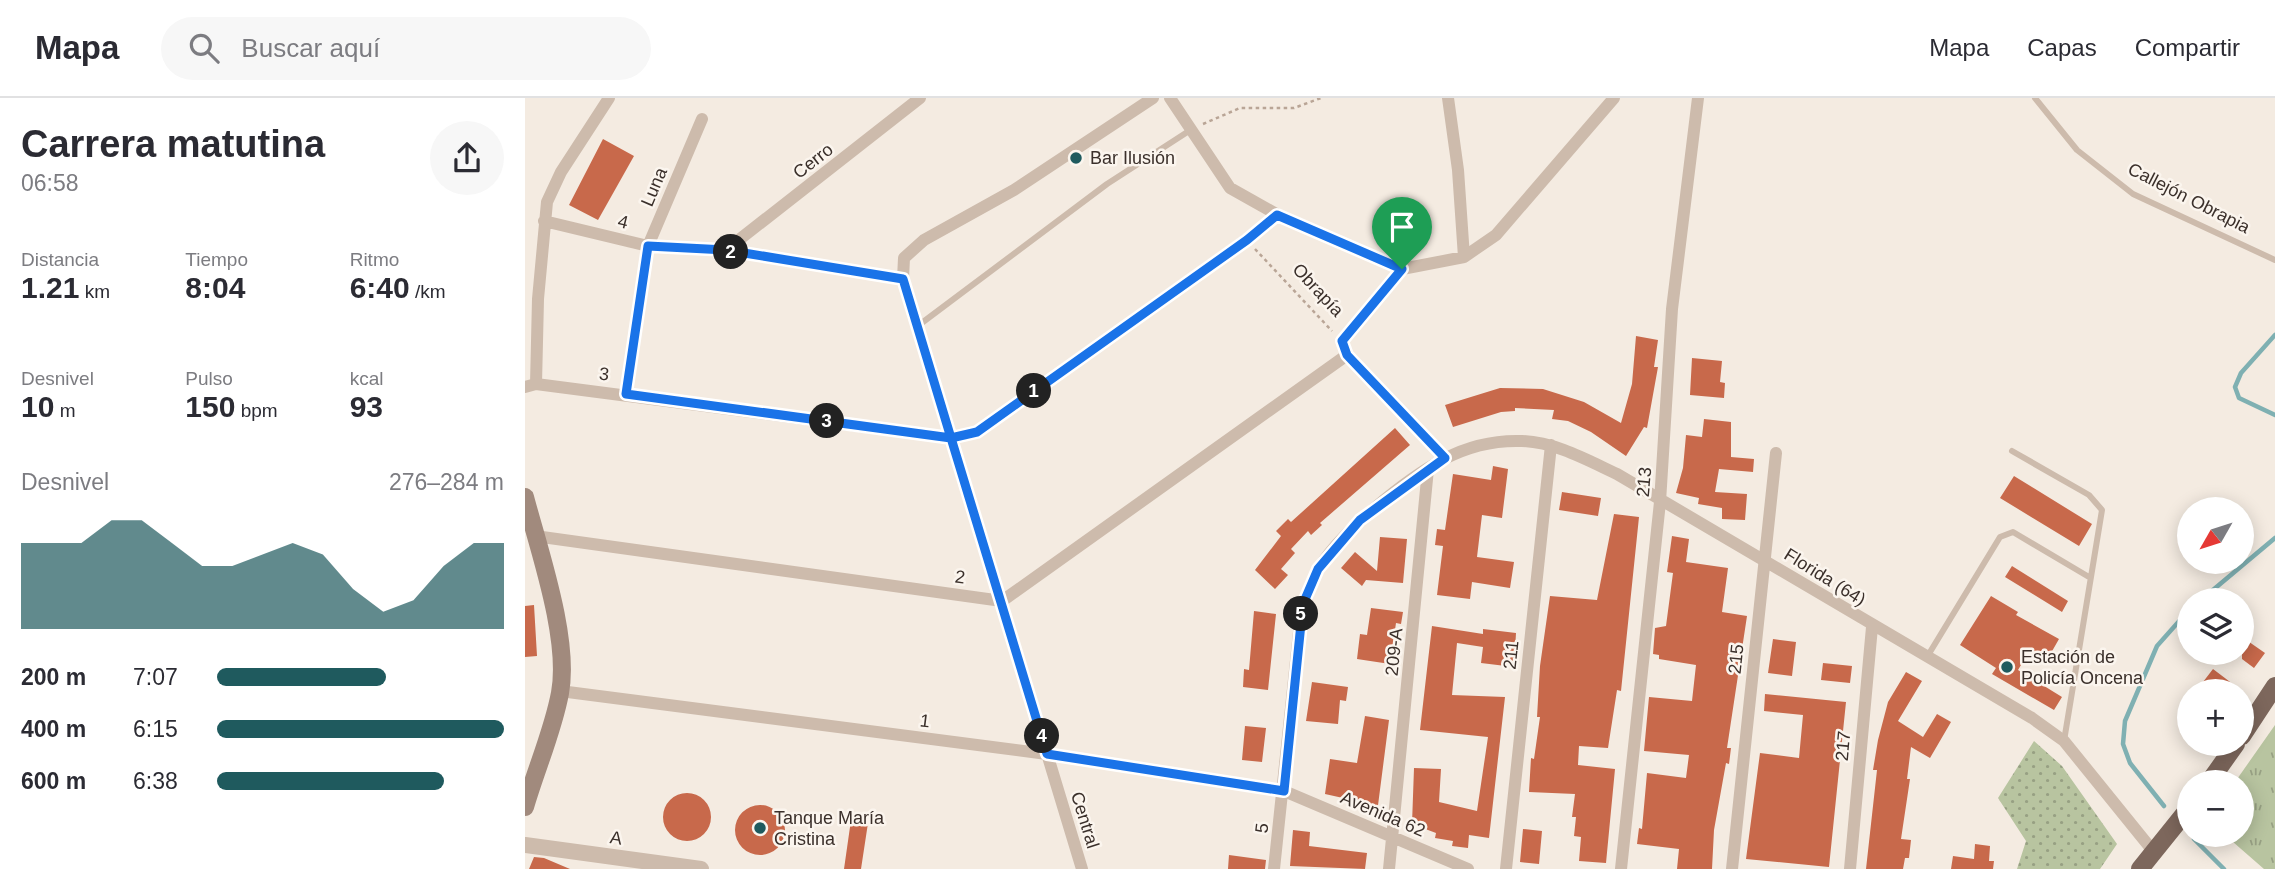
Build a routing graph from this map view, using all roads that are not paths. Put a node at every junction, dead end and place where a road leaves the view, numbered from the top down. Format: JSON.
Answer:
{"nodes":[{"id":1,"x":609,"y":98,"type":"edge"},
{"id":2,"x":920,"y":98,"type":"edge"},
{"id":3,"x":1153,"y":98,"type":"edge"},
{"id":4,"x":1170,"y":98,"type":"edge"},
{"id":5,"x":1448,"y":98,"type":"edge"},
{"id":6,"x":1614,"y":98,"type":"edge"},
{"id":7,"x":1698,"y":98,"type":"edge"},
{"id":8,"x":2035,"y":98,"type":"edge"},
{"id":9,"x":702,"y":120,"type":"dead end"},
{"id":10,"x":1192,"y":129,"type":"junction"},
{"id":11,"x":1277,"y":215,"type":"junction"},
{"id":12,"x":544,"y":221,"type":"junction"},
{"id":13,"x":648,"y":246,"type":"junction"},
{"id":14,"x":726,"y":250,"type":"junction"},
{"id":15,"x":1464,"y":257,"type":"junction"},
{"id":16,"x":2275,"y":260,"type":"edge"},
{"id":17,"x":1402,"y":269,"type":"junction"},
{"id":18,"x":903,"y":279,"type":"junction"},
{"id":19,"x":919,"y":325,"type":"junction"},
{"id":20,"x":1347,"y":355,"type":"junction"},
{"id":21,"x":530,"y":386,"type":"edge"},
{"id":22,"x":626,"y":394,"type":"junction"},
{"id":23,"x":951,"y":438,"type":"junction"},
{"id":24,"x":1551,"y":445,"type":"junction"},
{"id":25,"x":2012,"y":451,"type":"dead end"},
{"id":26,"x":1776,"y":453,"type":"dead end"},
{"id":27,"x":1445,"y":458,"type":"junction"},
{"id":28,"x":1428,"y":469,"type":"junction"},
{"id":29,"x":525,"y":497,"type":"edge"},
{"id":30,"x":1660,"y":502,"type":"junction"},
{"id":31,"x":535,"y":536,"type":"junction"},
{"id":32,"x":1763,"y":560,"type":"junction"},
{"id":33,"x":2089,"y":577,"type":"junction"},
{"id":34,"x":1002,"y":601,"type":"junction"},
{"id":35,"x":1872,"y":627,"type":"junction"},
{"id":36,"x":1926,"y":658,"type":"junction"},
{"id":37,"x":2275,"y":686,"type":"edge"},
{"id":38,"x":560,"y":691,"type":"junction"},
{"id":39,"x":2254,"y":718,"type":"edge"},
{"id":40,"x":2064,"y":741,"type":"junction"},
{"id":41,"x":1047,"y":754,"type":"junction"},
{"id":42,"x":1284,"y":791,"type":"junction"},
{"id":43,"x":525,"y":807,"type":"edge"},
{"id":44,"x":2177,"y":822,"type":"edge"},
{"id":45,"x":1392,"y":838,"type":"junction"},
{"id":46,"x":525,"y":845,"type":"edge"},
{"id":47,"x":2158,"y":845,"type":"junction"},
{"id":48,"x":701,"y":869,"type":"edge"},
{"id":49,"x":1082,"y":869,"type":"edge"},
{"id":50,"x":1274,"y":869,"type":"edge"},
{"id":51,"x":1389,"y":869,"type":"edge"},
{"id":52,"x":1468,"y":869,"type":"edge"},
{"id":53,"x":1506,"y":869,"type":"edge"},
{"id":54,"x":1621,"y":869,"type":"edge"},
{"id":55,"x":1732,"y":869,"type":"edge"},
{"id":56,"x":1850,"y":869,"type":"edge"},
{"id":57,"x":2140,"y":869,"type":"edge"}],
"edges":[{"from":1,"to":12,"type":"street"},
{"from":2,"to":14,"type":"street","name":"Cerro"},
{"from":3,"to":18,"type":"street","name":"Central"},
{"from":4,"to":10,"type":"street"},
{"from":5,"to":15,"type":"street"},
{"from":6,"to":15,"type":"street"},
{"from":7,"to":30,"type":"street","name":"213"},
{"from":8,"to":16,"type":"lane","name":"Callejón Obrapia"},
{"from":9,"to":13,"type":"street","name":"Luna"},
{"from":10,"to":11,"type":"street"},
{"from":10,"to":19,"type":"lane"},
{"from":11,"to":17,"type":"street"},
{"from":11,"to":23,"type":"street","name":"3"},
{"from":12,"to":13,"type":"street","name":"4"},
{"from":12,"to":21,"type":"street"},
{"from":13,"to":14,"type":"street","name":"4"},
{"from":13,"to":22,"type":"street","name":"Luna"},
{"from":14,"to":18,"type":"street","name":"4"},
{"from":15,"to":17,"type":"street"},
{"from":17,"to":20,"type":"street","name":"Obrapía"},
{"from":18,"to":19,"type":"street","name":"Central"},
{"from":19,"to":23,"type":"street","name":"Central"},
{"from":20,"to":27,"type":"street","name":"Obrapía"},
{"from":20,"to":34,"type":"street"},
{"from":21,"to":22,"type":"street","name":"3"},
{"from":22,"to":23,"type":"street","name":"3"},
{"from":23,"to":34,"type":"street","name":"Central"},
{"from":24,"to":27,"type":"street","name":"Florida (64)"},
{"from":24,"to":30,"type":"street","name":"Florida (64)"},
{"from":24,"to":53,"type":"street","name":"211"},
{"from":25,"to":33,"type":"lane"},
{"from":26,"to":32,"type":"street","name":"215"},
{"from":27,"to":28,"type":"street","name":"Florida (64)"},
{"from":28,"to":42,"type":"street","name":"5"},
{"from":28,"to":45,"type":"street","name":"209-A"},
{"from":29,"to":31,"type":"main road"},
{"from":30,"to":32,"type":"street","name":"Florida (64)"},
{"from":30,"to":54,"type":"street","name":"213"},
{"from":31,"to":34,"type":"street","name":"2"},
{"from":31,"to":38,"type":"main road"},
{"from":32,"to":35,"type":"street","name":"Florida (64)"},
{"from":32,"to":55,"type":"street","name":"215"},
{"from":33,"to":36,"type":"lane"},
{"from":33,"to":40,"type":"lane"},
{"from":34,"to":41,"type":"street","name":"Central"},
{"from":35,"to":36,"type":"street","name":"Florida (64)"},
{"from":35,"to":56,"type":"street","name":"217"},
{"from":36,"to":40,"type":"street","name":"Florida (64)"},
{"from":37,"to":39,"type":"main road"},
{"from":38,"to":41,"type":"street","name":"1"},
{"from":38,"to":43,"type":"main road"},
{"from":40,"to":47,"type":"street","name":"Florida (64)"},
{"from":41,"to":42,"type":"street","name":"1"},
{"from":41,"to":49,"type":"street","name":"Central"},
{"from":42,"to":45,"type":"street","name":"Avenida 62"},
{"from":42,"to":50,"type":"street","name":"5"},
{"from":44,"to":47,"type":"main road"},
{"from":45,"to":51,"type":"street"},
{"from":45,"to":52,"type":"street","name":"Avenida 62"},
{"from":46,"to":48,"type":"street","name":"A"},
{"from":47,"to":57,"type":"main road"}]}
